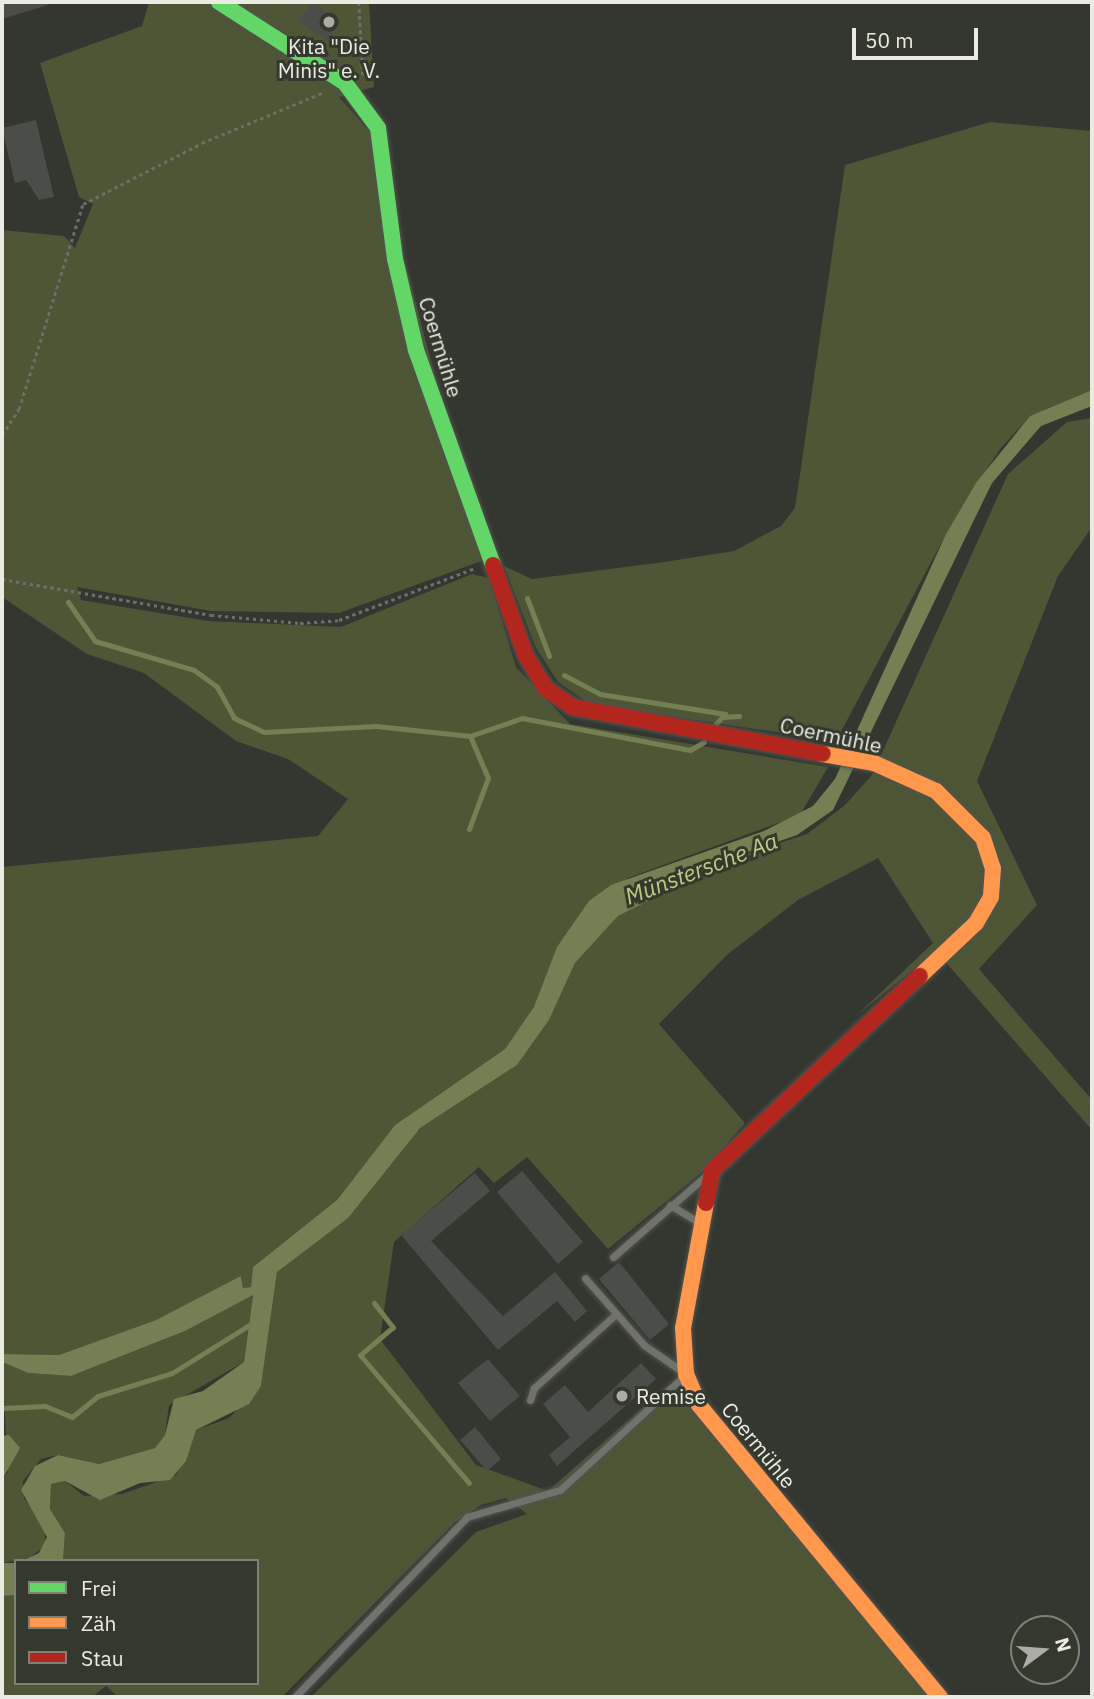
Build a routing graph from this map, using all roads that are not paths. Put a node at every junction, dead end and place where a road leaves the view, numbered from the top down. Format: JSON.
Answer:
{"nodes":[{"id":1,"x":219,"y":2,"type":"edge"},
{"id":2,"x":712,"y":1171,"type":"junction"},
{"id":3,"x":670,"y":1205,"type":"junction"},
{"id":4,"x":698,"y":1222,"type":"junction"},
{"id":5,"x":613,"y":1257,"type":"dead end"},
{"id":6,"x":585,"y":1278,"type":"dead end"},
{"id":7,"x":616,"y":1314,"type":"junction"},
{"id":8,"x":686,"y":1374,"type":"junction"},
{"id":9,"x":530,"y":1401,"type":"dead end"},
{"id":10,"x":295,"y":1697,"type":"edge"},
{"id":11,"x":940,"y":1697,"type":"edge"}],
"edges":[{"from":1,"to":2,"type":"street","name":"Coermühle"},
{"from":2,"to":3,"type":"lane"},
{"from":2,"to":4,"type":"street","name":"Coermühle"},
{"from":3,"to":4,"type":"lane"},
{"from":3,"to":5,"type":"lane"},
{"from":4,"to":8,"type":"street","name":"Coermühle"},
{"from":6,"to":7,"type":"lane"},
{"from":7,"to":8,"type":"lane"},
{"from":7,"to":9,"type":"lane"},
{"from":8,"to":10,"type":"lane"},
{"from":8,"to":11,"type":"street","name":"Coermühle"}]}
